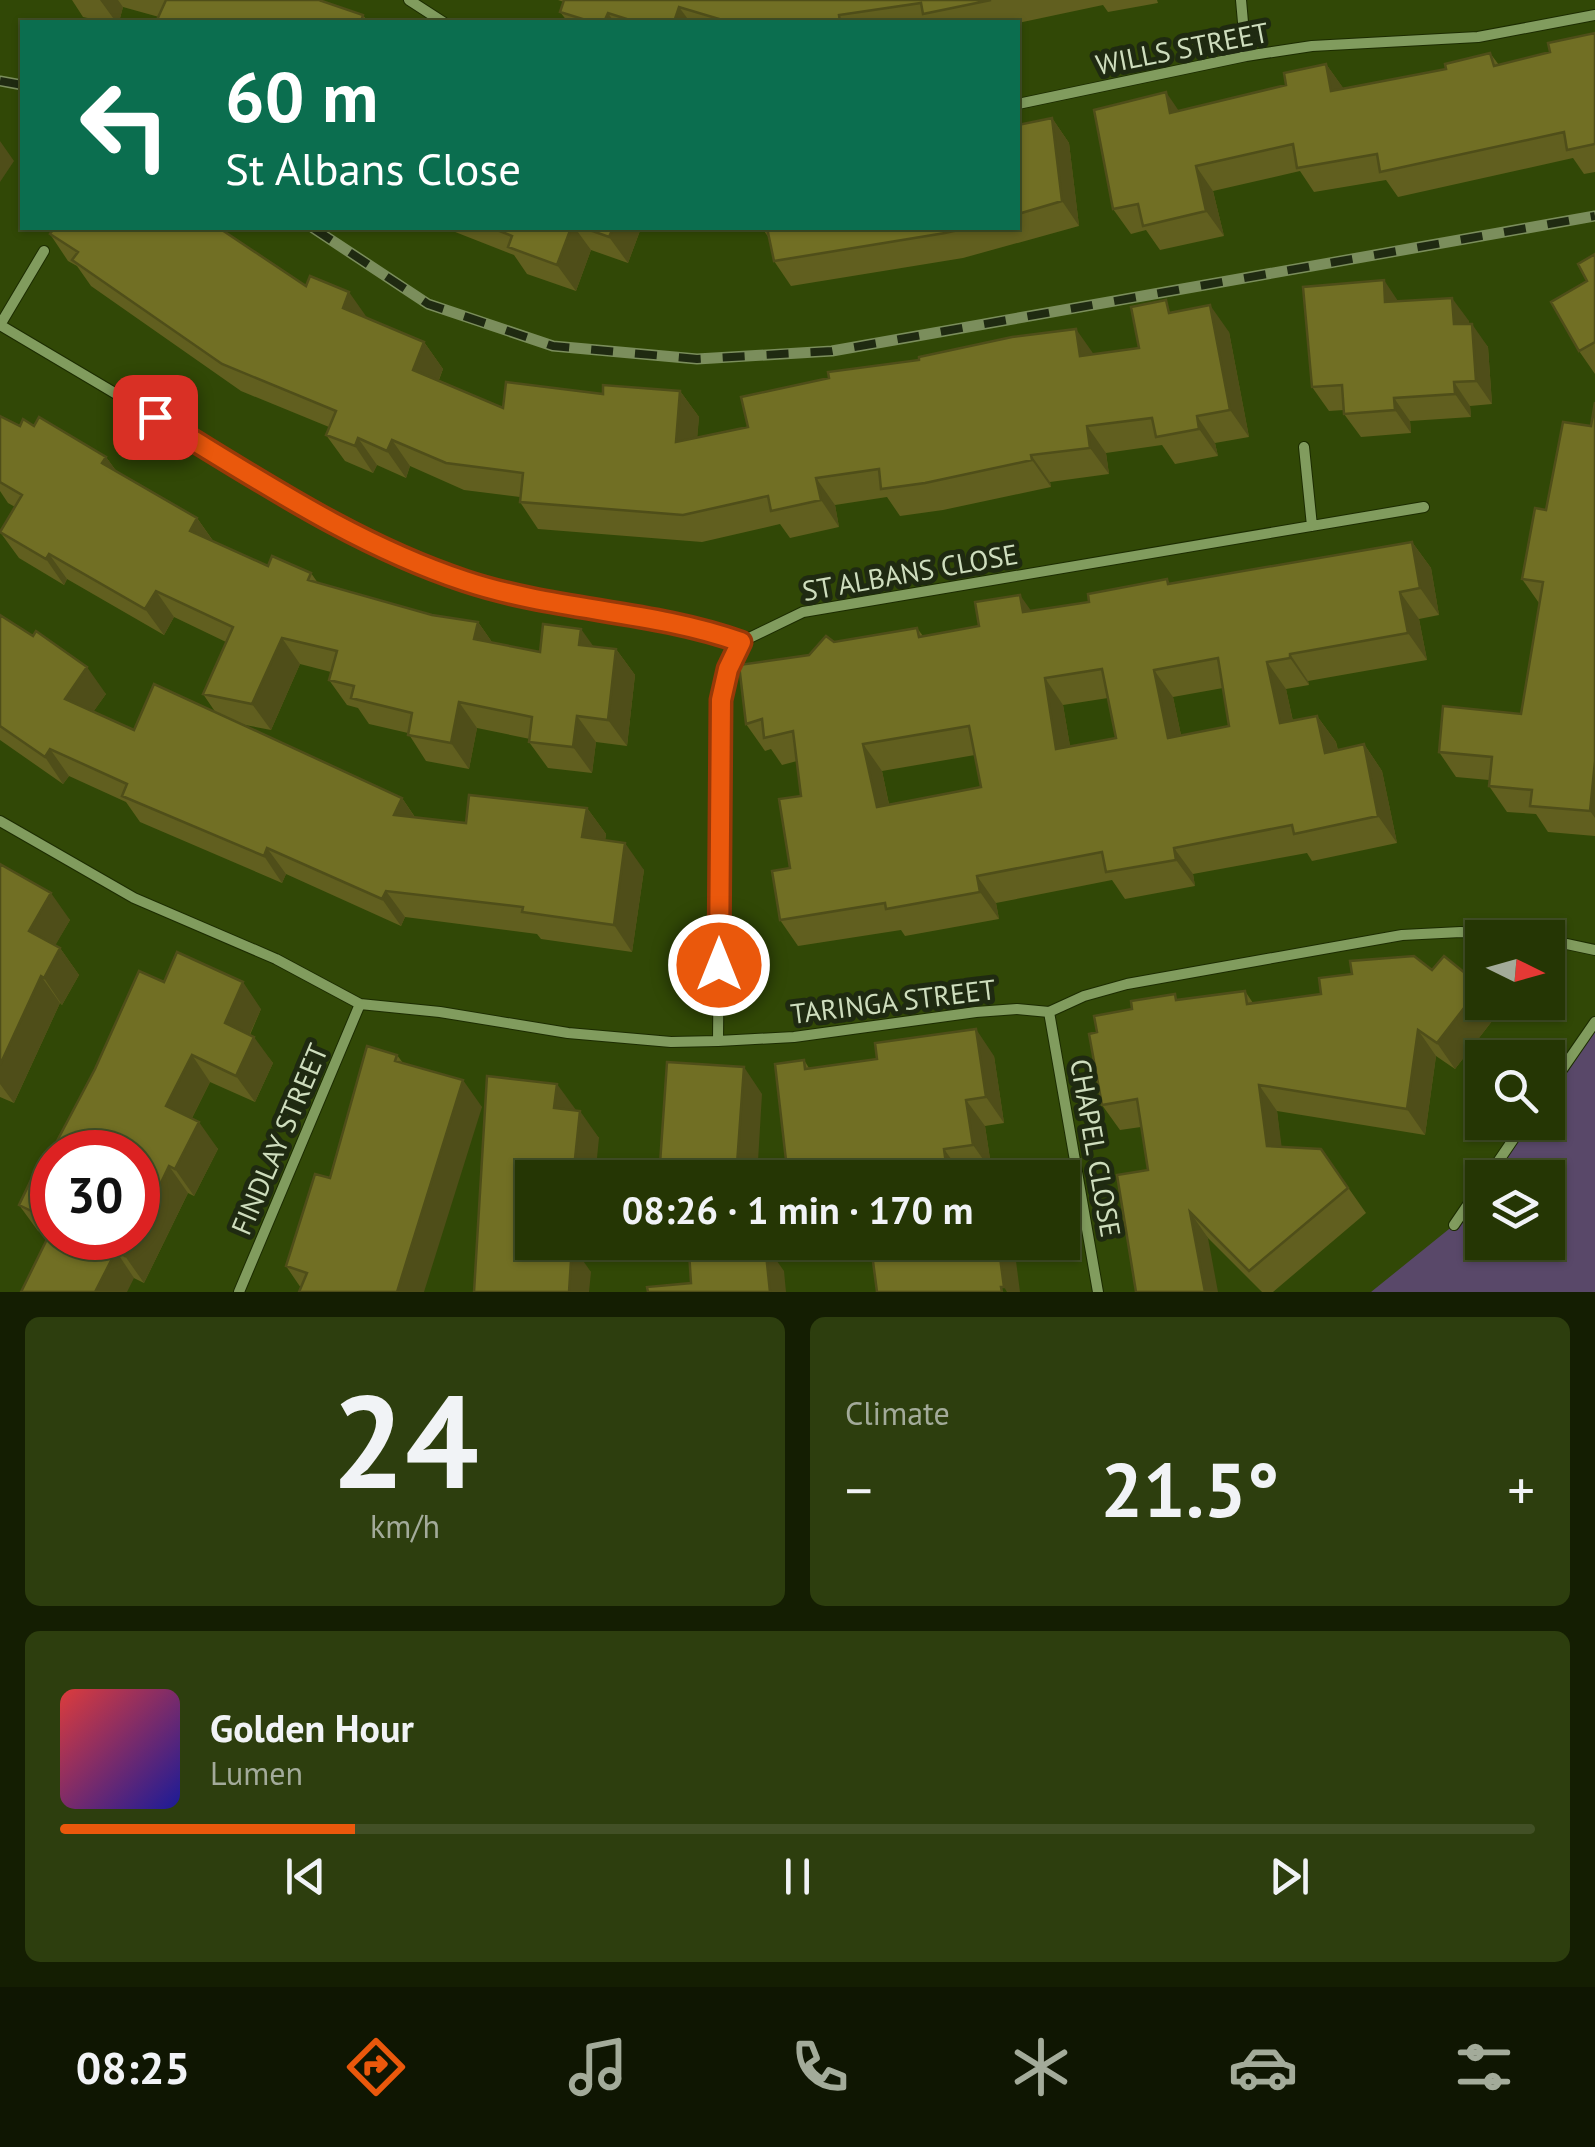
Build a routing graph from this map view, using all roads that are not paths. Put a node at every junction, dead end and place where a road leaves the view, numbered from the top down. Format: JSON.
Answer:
{"nodes":[{"id":1,"x":408,"y":0,"type":"edge"},
{"id":2,"x":1240,"y":0,"type":"edge"},
{"id":3,"x":1595,"y":15,"type":"edge"},
{"id":4,"x":440,"y":20,"type":"edge"},
{"id":5,"x":1246,"y":56,"type":"junction"},
{"id":6,"x":1020,"y":104,"type":"edge"},
{"id":7,"x":44,"y":251,"type":"dead end"},
{"id":8,"x":0,"y":325,"type":"edge"},
{"id":9,"x":1304,"y":447,"type":"dead end"},
{"id":10,"x":1424,"y":507,"type":"dead end"},
{"id":11,"x":1312,"y":526,"type":"junction"},
{"id":12,"x":741,"y":642,"type":"junction"},
{"id":13,"x":0,"y":821,"type":"edge"},
{"id":14,"x":1465,"y":932,"type":"edge"},
{"id":15,"x":1565,"y":944,"type":"edge"},
{"id":16,"x":1595,"y":950,"type":"edge"},
{"id":17,"x":360,"y":1004,"type":"junction"},
{"id":18,"x":1049,"y":1012,"type":"junction"},
{"id":19,"x":1595,"y":1022,"type":"edge"},
{"id":20,"x":718,"y":1041,"type":"junction"},
{"id":21,"x":1565,"y":1065,"type":"edge"},
{"id":22,"x":1465,"y":1210,"type":"edge"},
{"id":23,"x":1454,"y":1226,"type":"dead end"},
{"id":24,"x":238,"y":1292,"type":"edge"},
{"id":25,"x":1098,"y":1292,"type":"edge"}],
"edges":[{"from":1,"to":4,"type":"street"},
{"from":2,"to":5,"type":"street"},
{"from":3,"to":5,"type":"street","name":"WILLS STREET"},
{"from":5,"to":6,"type":"street","name":"WILLS STREET"},
{"from":7,"to":8,"type":"street"},
{"from":8,"to":12,"type":"street"},
{"from":9,"to":11,"type":"street"},
{"from":10,"to":11,"type":"street","name":"ST ALBANS CLOSE"},
{"from":11,"to":12,"type":"street","name":"ST ALBANS CLOSE"},
{"from":12,"to":20,"type":"street"},
{"from":13,"to":17,"type":"street","name":"TARINGA STREET"},
{"from":14,"to":18,"type":"street","name":"TARINGA STREET"},
{"from":15,"to":16,"type":"street"},
{"from":17,"to":20,"type":"street","name":"TARINGA STREET"},
{"from":17,"to":24,"type":"street","name":"FINDLAY STREET"},
{"from":18,"to":20,"type":"street","name":"TARINGA STREET"},
{"from":18,"to":25,"type":"street","name":"CHAPEL CLOSE"},
{"from":19,"to":21,"type":"street"},
{"from":22,"to":23,"type":"street"}]}
